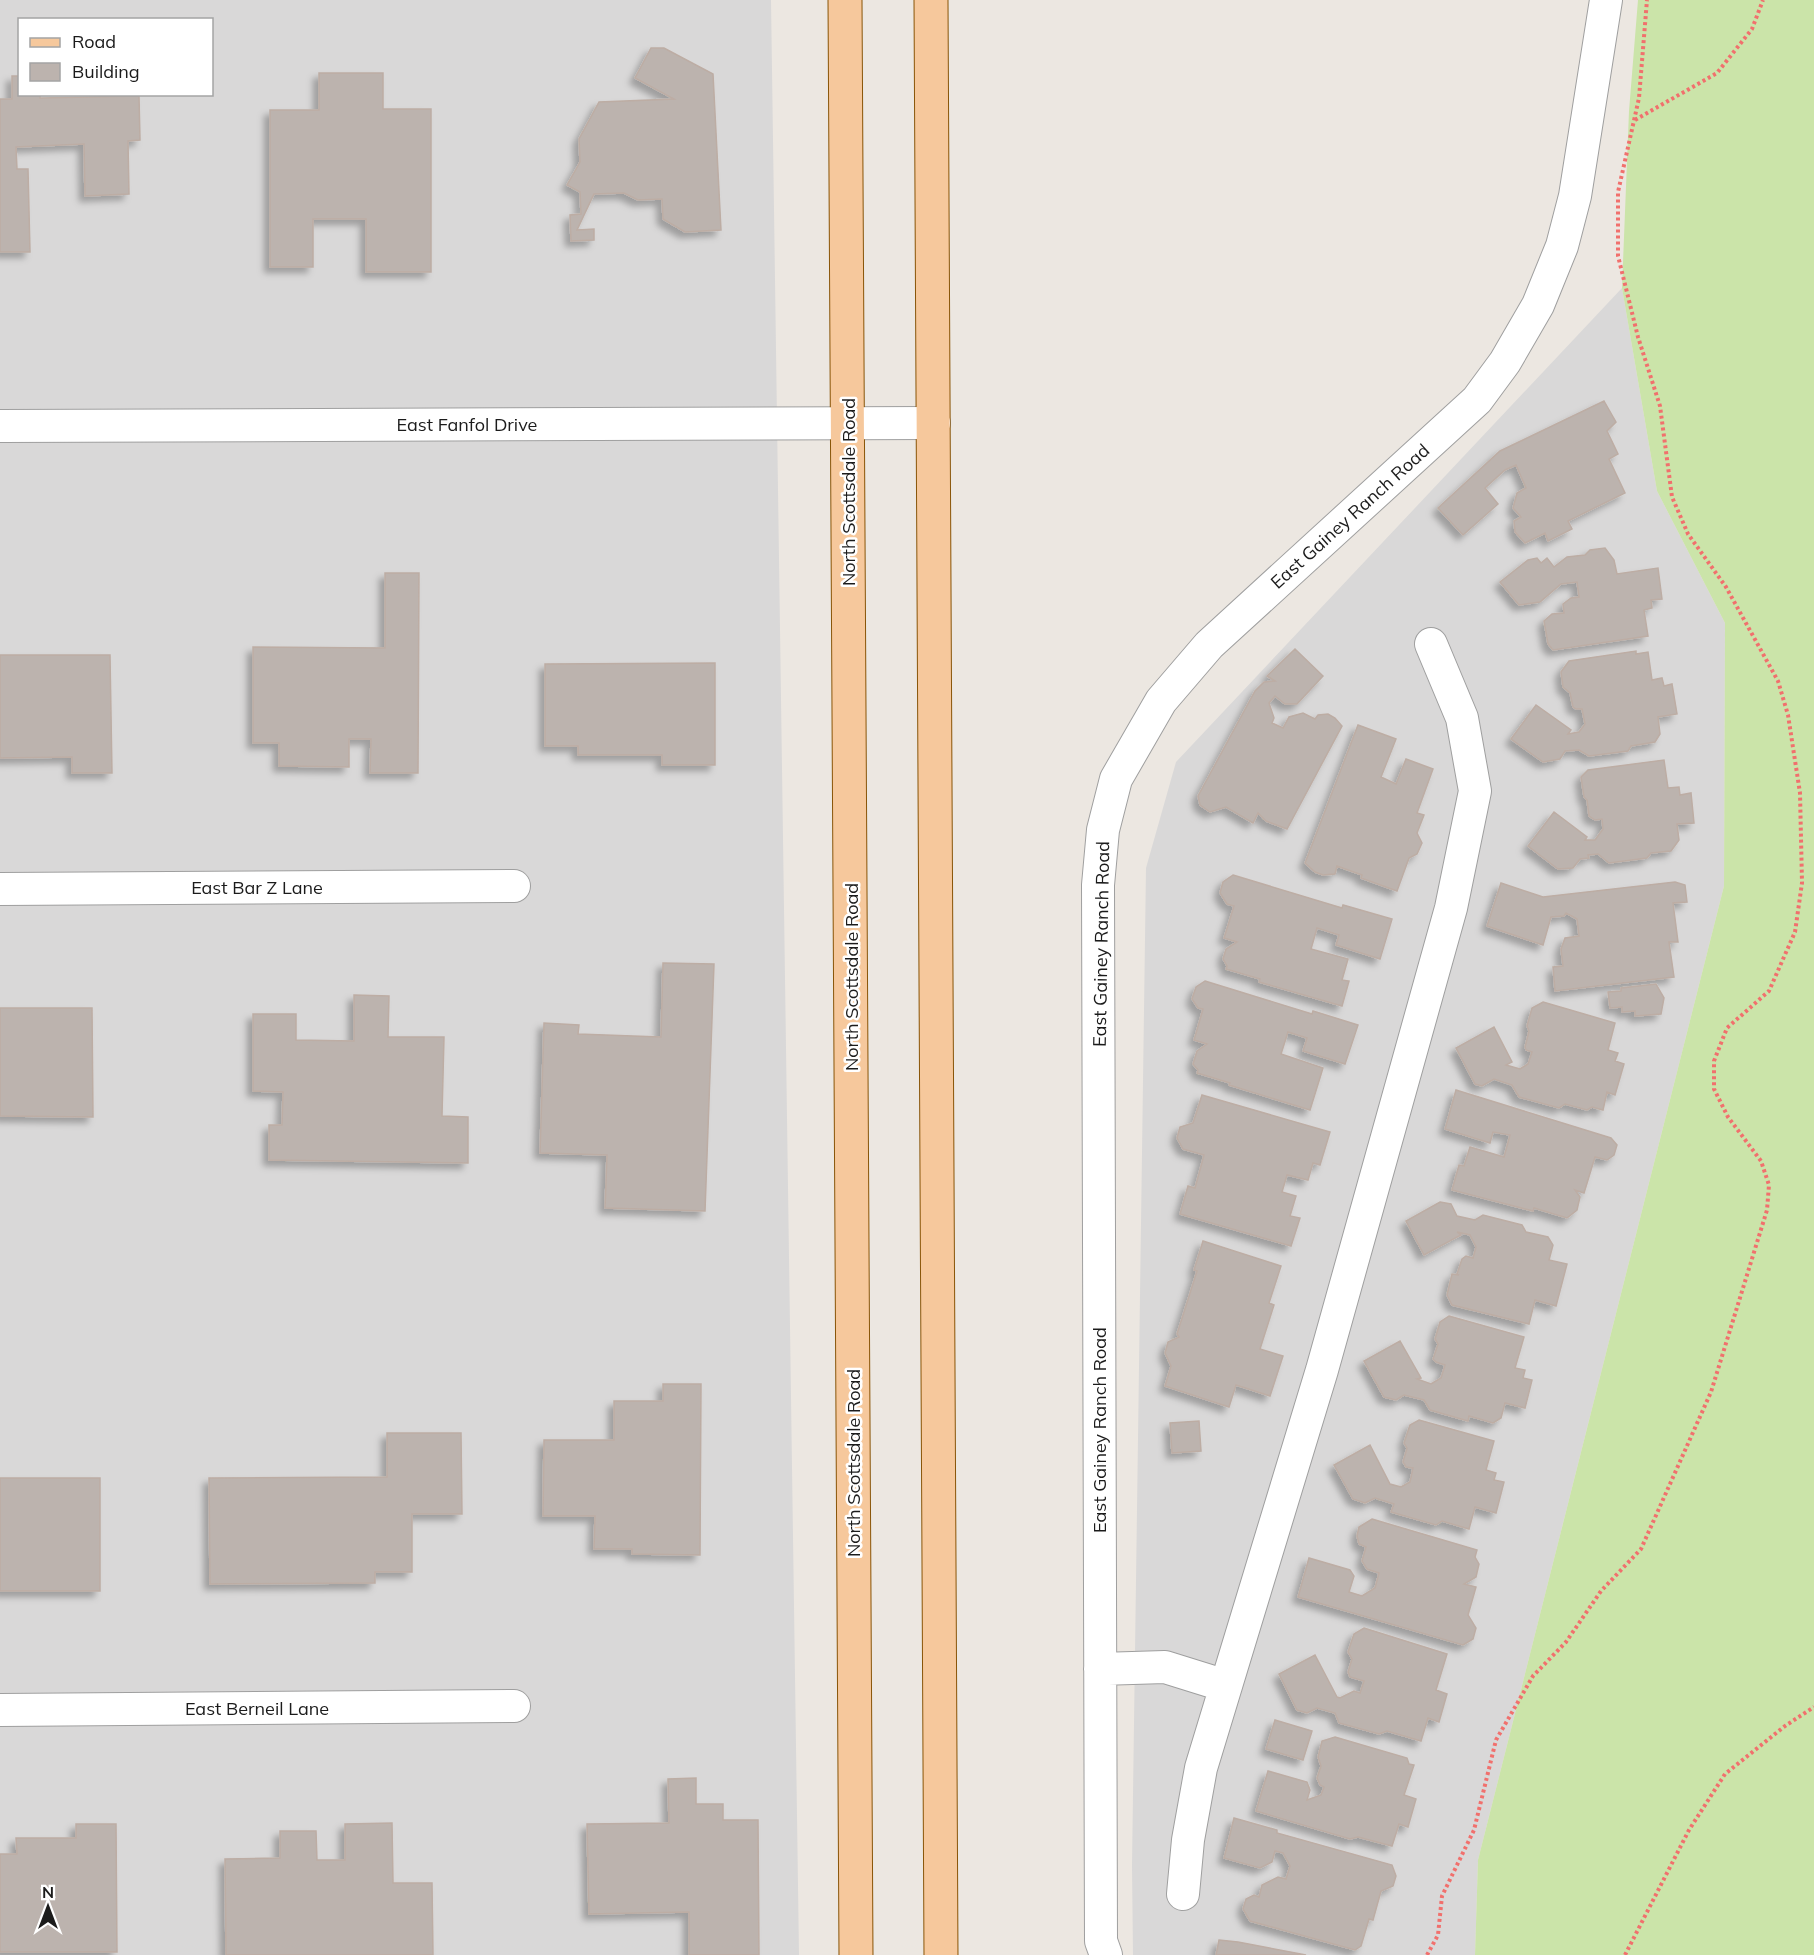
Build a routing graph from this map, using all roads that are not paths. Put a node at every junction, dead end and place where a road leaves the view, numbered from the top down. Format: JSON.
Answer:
{"nodes":[{"id":1,"x":845,"y":0,"type":"edge"},
{"id":2,"x":931,"y":0,"type":"edge"},
{"id":3,"x":1606,"y":0,"type":"edge"},
{"id":4,"x":848,"y":423,"type":"junction"},
{"id":5,"x":934,"y":423,"type":"junction"},
{"id":6,"x":0,"y":426,"type":"edge"},
{"id":7,"x":1431,"y":644,"type":"dead end"},
{"id":8,"x":514,"y":886,"type":"dead end"},
{"id":9,"x":0,"y":889,"type":"edge"},
{"id":10,"x":1100,"y":1669,"type":"junction"},
{"id":11,"x":1226,"y":1686,"type":"junction"},
{"id":12,"x":514,"y":1706,"type":"dead end"},
{"id":13,"x":0,"y":1710,"type":"edge"},
{"id":14,"x":1183,"y":1894,"type":"dead end"},
{"id":15,"x":1101,"y":1950,"type":"edge"},
{"id":16,"x":856,"y":1955,"type":"edge"},
{"id":17,"x":941,"y":1955,"type":"edge"}],
"edges":[{"from":1,"to":4,"type":"main road","name":"North Scottsdale Road"},
{"from":2,"to":5,"type":"main road"},
{"from":3,"to":10,"type":"street","name":"East Gainey Ranch Road"},
{"from":4,"to":5,"type":"street","name":"East Fanfol Drive"},
{"from":4,"to":6,"type":"street","name":"East Fanfol Drive"},
{"from":4,"to":16,"type":"main road","name":"North Scottsdale Road"},
{"from":5,"to":17,"type":"main road"},
{"from":7,"to":11,"type":"street"},
{"from":8,"to":9,"type":"street","name":"East Bar Z Lane"},
{"from":10,"to":11,"type":"street"},
{"from":10,"to":15,"type":"street","name":"East Gainey Ranch Road"},
{"from":11,"to":14,"type":"street"},
{"from":12,"to":13,"type":"street","name":"East Berneil Lane"}]}
